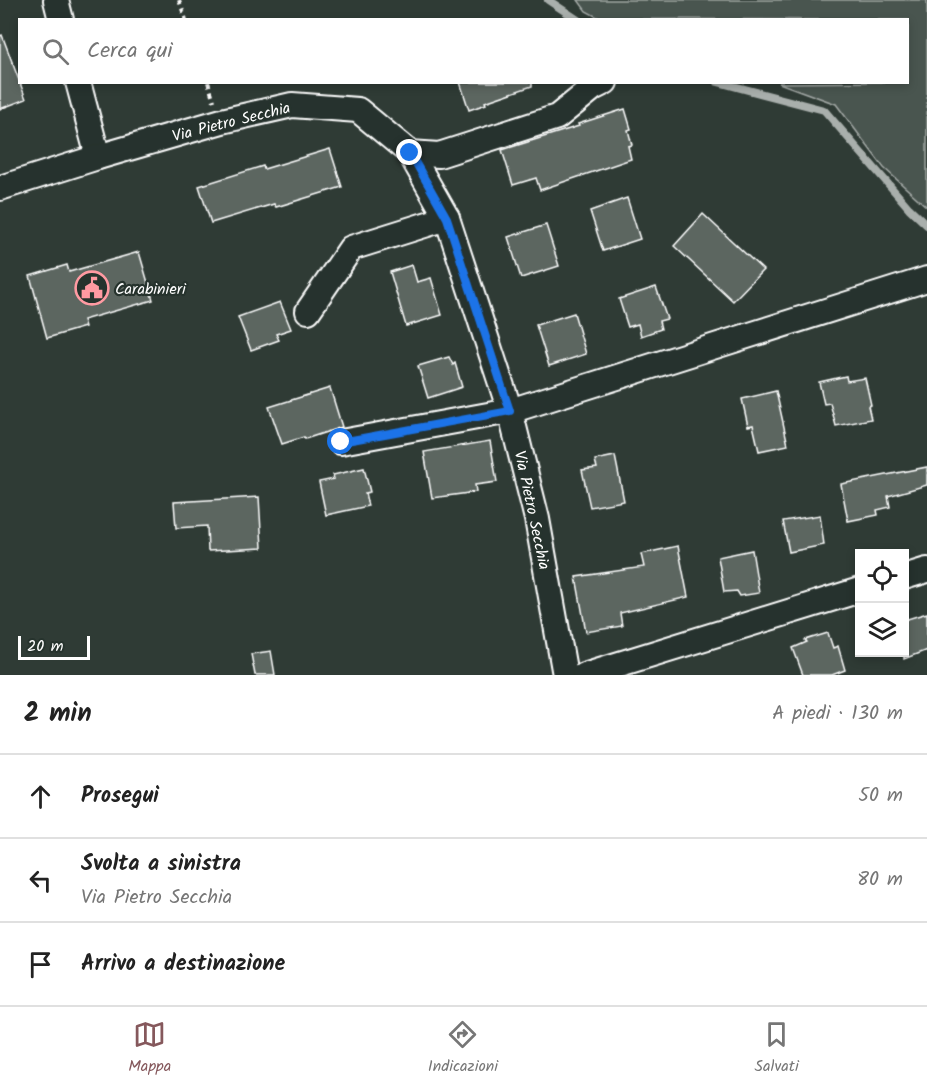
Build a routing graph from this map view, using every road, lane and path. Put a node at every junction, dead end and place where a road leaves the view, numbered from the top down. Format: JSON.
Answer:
{"nodes":[{"id":1,"x":56,"y":0,"type":"edge"},
{"id":2,"x":179,"y":0,"type":"edge"},
{"id":3,"x":60,"y":18,"type":"edge"},
{"id":4,"x":185,"y":18,"type":"edge"},
{"id":5,"x":79,"y":84,"type":"edge"},
{"id":6,"x":601,"y":84,"type":"edge"},
{"id":7,"x":410,"y":153,"type":"junction"},
{"id":8,"x":98,"y":157,"type":"junction"},
{"id":9,"x":0,"y":188,"type":"edge"},
{"id":10,"x":447,"y":218,"type":"junction"},
{"id":11,"x":927,"y":279,"type":"edge"},
{"id":12,"x":308,"y":311,"type":"dead end"},
{"id":13,"x":510,"y":411,"type":"junction"},
{"id":14,"x":341,"y":442,"type":"dead end"},
{"id":15,"x":927,"y":570,"type":"edge"},
{"id":16,"x":909,"y":575,"type":"edge"},
{"id":17,"x":855,"y":592,"type":"edge"},
{"id":18,"x":565,"y":675,"type":"edge"},
{"id":19,"x":584,"y":675,"type":"edge"}],
"edges":[{"from":1,"to":3,"type":"street"},
{"from":2,"to":4,"type":"path"},
{"from":5,"to":8,"type":"street"},
{"from":6,"to":7,"type":"street"},
{"from":7,"to":8,"type":"street","name":"Via Pietro Secchia"},
{"from":7,"to":10,"type":"street","name":"Via Pietro Secchia"},
{"from":8,"to":9,"type":"street","name":"Via Pietro Secchia"},
{"from":10,"to":12,"type":"street"},
{"from":10,"to":13,"type":"street","name":"Via Pietro Secchia"},
{"from":11,"to":13,"type":"street"},
{"from":13,"to":14,"type":"street"},
{"from":13,"to":18,"type":"street","name":"Via Pietro Secchia"},
{"from":15,"to":16,"type":"street"},
{"from":17,"to":19,"type":"street"}]}
